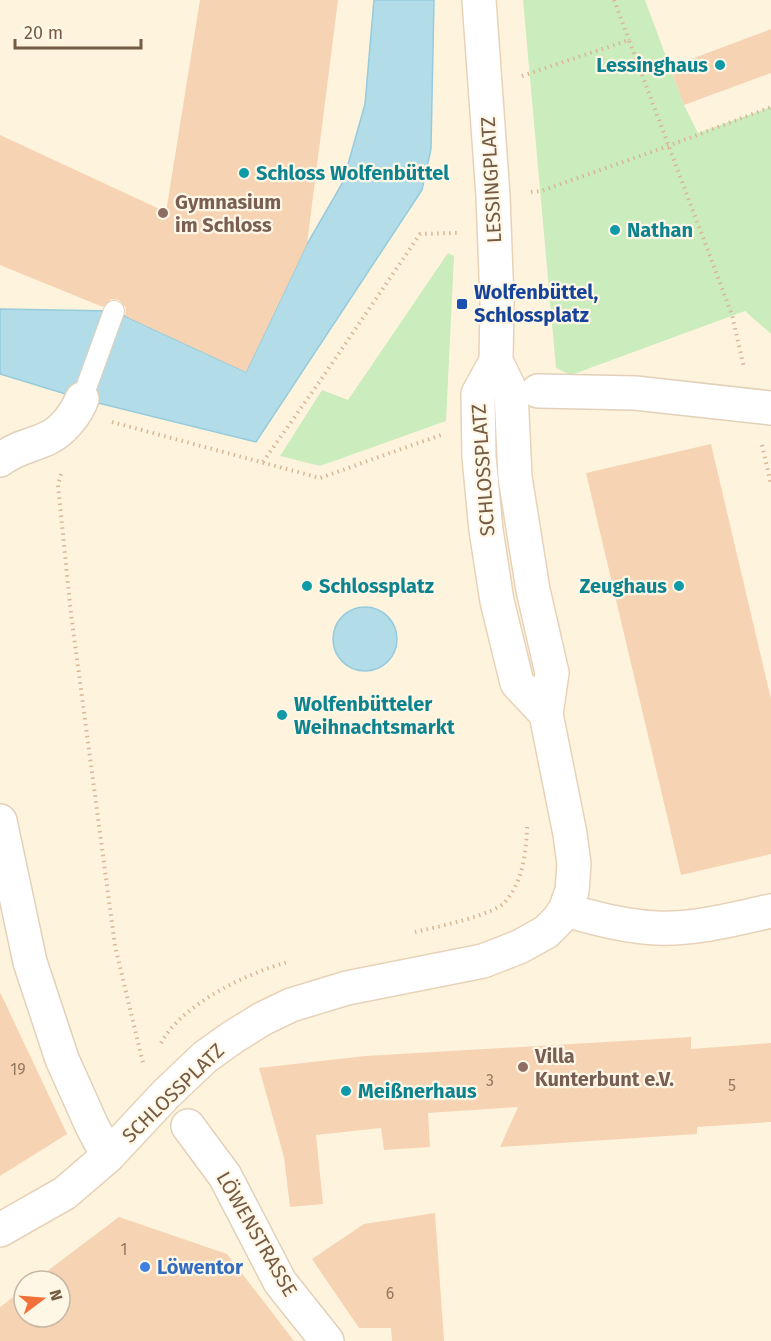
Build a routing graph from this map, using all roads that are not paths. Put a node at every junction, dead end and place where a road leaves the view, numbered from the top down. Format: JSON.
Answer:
{"nodes":[{"id":1,"x":479,"y":0,"type":"edge"},
{"id":2,"x":114,"y":311,"type":"dead end"},
{"id":3,"x":496,"y":361,"type":"joint"},
{"id":4,"x":538,"y":391,"type":"dead end"},
{"id":5,"x":79,"y":406,"type":"joint"},
{"id":6,"x":762,"y":407,"type":"edge"},
{"id":7,"x":0,"y":460,"type":"edge"},
{"id":8,"x":0,"y":821,"type":"edge"},
{"id":9,"x":565,"y":910,"type":"junction"},
{"id":10,"x":771,"y":911,"type":"edge"},
{"id":11,"x":188,"y":1126,"type":"dead end"},
{"id":12,"x":108,"y":1156,"type":"junction"},
{"id":13,"x":0,"y":1230,"type":"edge"},
{"id":14,"x":327,"y":1341,"type":"edge"}],
"edges":[{"from":1,"to":3,"type":"street","name":"LESSINGPLATZ"},
{"from":2,"to":5,"type":"lane"},
{"from":3,"to":9,"type":"street","name":"SCHLOSSPLATZ"},
{"from":4,"to":6,"type":"street"},
{"from":5,"to":7,"type":"street"},
{"from":8,"to":12,"type":"street","name":"SCHLOSSPLATZ"},
{"from":9,"to":10,"type":"street"},
{"from":9,"to":12,"type":"street","name":"SCHLOSSPLATZ"},
{"from":11,"to":14,"type":"street","name":"LÖWENSTRASSE"},
{"from":12,"to":13,"type":"street"}]}
